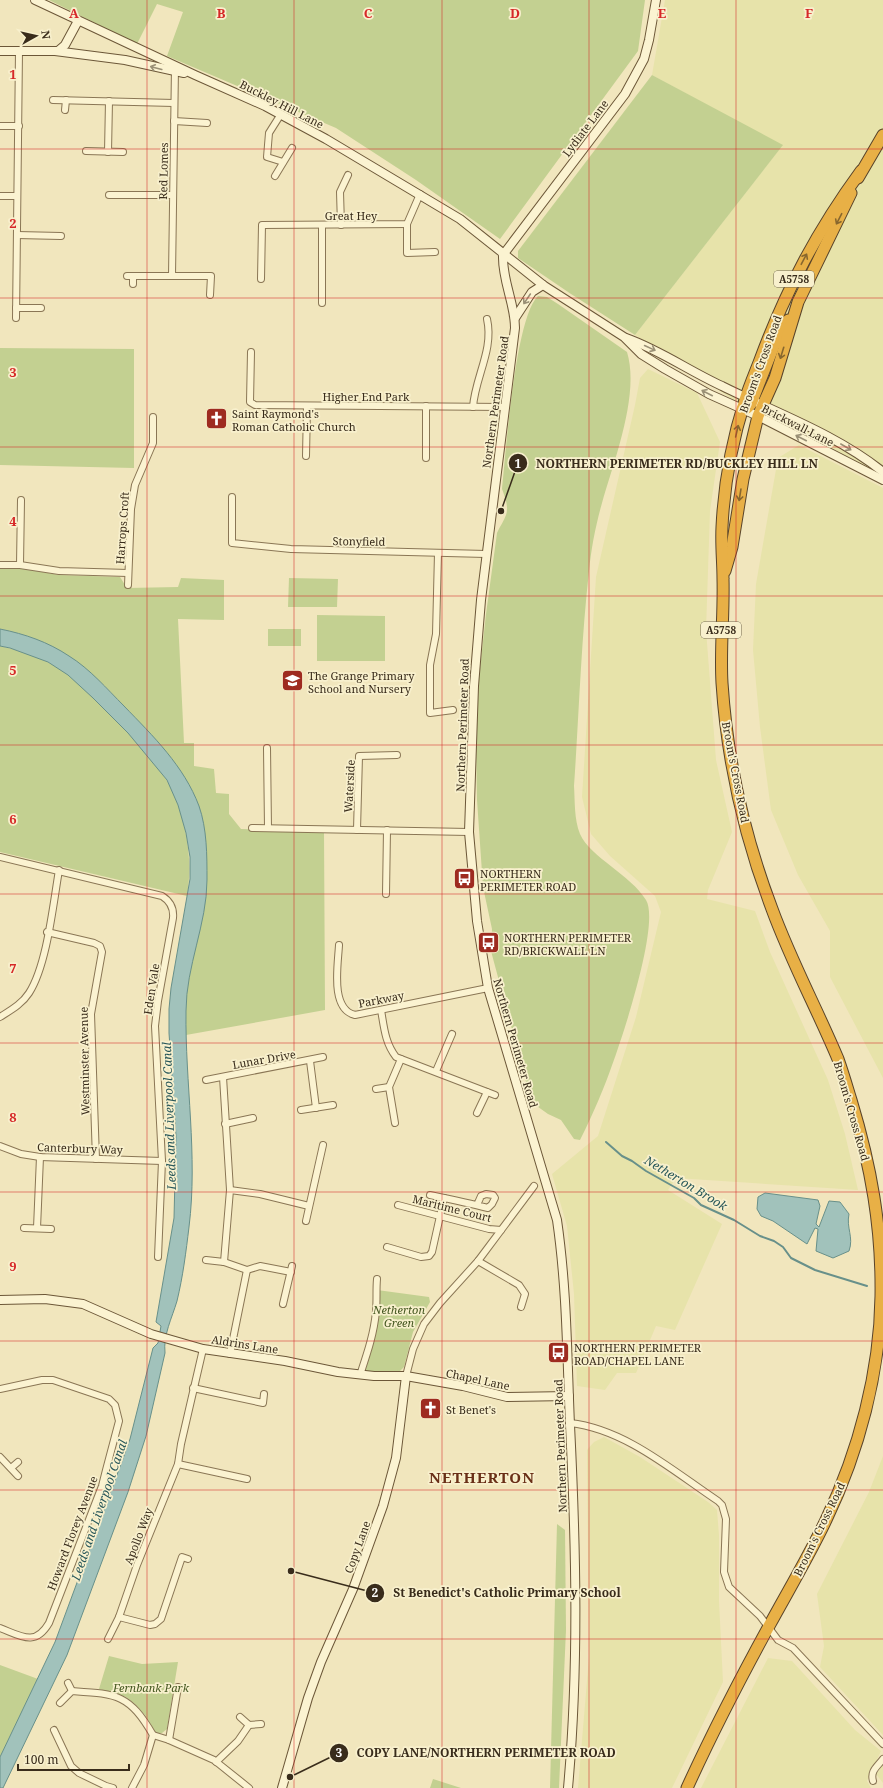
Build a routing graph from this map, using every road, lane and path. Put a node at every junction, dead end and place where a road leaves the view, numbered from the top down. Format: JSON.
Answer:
{"nodes":[{"id":1,"x":35,"y":0,"type":"edge"},
{"id":2,"x":656,"y":0,"type":"edge"},
{"id":3,"x":78,"y":21,"type":"junction"},
{"id":4,"x":0,"y":51,"type":"edge"},
{"id":5,"x":19,"y":51,"type":"junction"},
{"id":6,"x":55,"y":51,"type":"junction"},
{"id":7,"x":174,"y":69,"type":"junction"},
{"id":8,"x":53,"y":100,"type":"dead end"},
{"id":9,"x":66,"y":100,"type":"junction"},
{"id":10,"x":109,"y":101,"type":"junction"},
{"id":11,"x":174,"y":103,"type":"junction"},
{"id":12,"x":65,"y":110,"type":"dead end"},
{"id":13,"x":281,"y":114,"type":"junction"},
{"id":14,"x":174,"y":121,"type":"junction"},
{"id":15,"x":207,"y":122,"type":"dead end"},
{"id":16,"x":0,"y":126,"type":"edge"},
{"id":17,"x":19,"y":126,"type":"junction"},
{"id":18,"x":883,"y":135,"type":"edge"},
{"id":19,"x":292,"y":148,"type":"dead end"},
{"id":20,"x":86,"y":151,"type":"dead end"},
{"id":21,"x":108,"y":152,"type":"junction"},
{"id":22,"x":123,"y":152,"type":"dead end"},
{"id":23,"x":283,"y":162,"type":"junction"},
{"id":24,"x":862,"y":171,"type":"junction"},
{"id":25,"x":348,"y":175,"type":"dead end"},
{"id":26,"x":275,"y":176,"type":"dead end"},
{"id":27,"x":420,"y":194,"type":"junction"},
{"id":28,"x":109,"y":195,"type":"dead end"},
{"id":29,"x":173,"y":195,"type":"junction"},
{"id":30,"x":0,"y":196,"type":"edge"},
{"id":31,"x":17,"y":196,"type":"junction"},
{"id":32,"x":340,"y":197,"type":"junction"},
{"id":33,"x":348,"y":197,"type":"dead end"},
{"id":34,"x":407,"y":224,"type":"junction"},
{"id":35,"x":322,"y":225,"type":"junction"},
{"id":36,"x":341,"y":225,"type":"junction"},
{"id":37,"x":17,"y":235,"type":"junction"},
{"id":38,"x":61,"y":236,"type":"dead end"},
{"id":39,"x":436,"y":252,"type":"dead end"},
{"id":40,"x":503,"y":255,"type":"junction"},
{"id":41,"x":172,"y":276,"type":"junction"},
{"id":42,"x":261,"y":279,"type":"dead end"},
{"id":43,"x":133,"y":284,"type":"dead end"},
{"id":44,"x":543,"y":285,"type":"junction"},
{"id":45,"x":210,"y":295,"type":"dead end"},
{"id":46,"x":322,"y":303,"type":"dead end"},
{"id":47,"x":16,"y":308,"type":"junction"},
{"id":48,"x":41,"y":308,"type":"dead end"},
{"id":49,"x":16,"y":318,"type":"dead end"},
{"id":50,"x":515,"y":318,"type":"junction"},
{"id":51,"x":487,"y":319,"type":"dead end"},
{"id":52,"x":624,"y":338,"type":"junction"},
{"id":53,"x":251,"y":352,"type":"dead end"},
{"id":54,"x":753,"y":401,"type":"junction"},
{"id":55,"x":307,"y":406,"type":"junction"},
{"id":56,"x":426,"y":406,"type":"junction"},
{"id":57,"x":473,"y":407,"type":"junction"},
{"id":58,"x":505,"y":407,"type":"junction"},
{"id":59,"x":742,"y":409,"type":"junction"},
{"id":60,"x":758,"y":416,"type":"junction"},
{"id":61,"x":153,"y":417,"type":"dead end"},
{"id":62,"x":306,"y":456,"type":"dead end"},
{"id":63,"x":426,"y":458,"type":"dead end"},
{"id":64,"x":883,"y":472,"type":"edge"},
{"id":65,"x":883,"y":480,"type":"edge"},
{"id":66,"x":232,"y":497,"type":"dead end"},
{"id":67,"x":21,"y":500,"type":"dead end"},
{"id":68,"x":438,"y":553,"type":"junction"},
{"id":69,"x":486,"y":554,"type":"junction"},
{"id":70,"x":0,"y":565,"type":"edge"},
{"id":71,"x":20,"y":566,"type":"junction"},
{"id":72,"x":128,"y":573,"type":"junction"},
{"id":73,"x":724,"y":578,"type":"junction"},
{"id":74,"x":128,"y":585,"type":"dead end"},
{"id":75,"x":453,"y":710,"type":"dead end"},
{"id":76,"x":267,"y":748,"type":"dead end"},
{"id":77,"x":397,"y":755,"type":"dead end"},
{"id":78,"x":252,"y":828,"type":"dead end"},
{"id":79,"x":268,"y":828,"type":"junction"},
{"id":80,"x":357,"y":830,"type":"junction"},
{"id":81,"x":387,"y":830,"type":"junction"},
{"id":82,"x":469,"y":832,"type":"junction"},
{"id":83,"x":0,"y":857,"type":"edge"},
{"id":84,"x":59,"y":870,"type":"junction"},
{"id":85,"x":386,"y":894,"type":"dead end"},
{"id":86,"x":47,"y":932,"type":"junction"},
{"id":87,"x":339,"y":945,"type":"dead end"},
{"id":88,"x":488,"y":988,"type":"junction"},
{"id":89,"x":381,"y":1010,"type":"junction"},
{"id":90,"x":0,"y":1017,"type":"edge"},
{"id":91,"x":452,"y":1034,"type":"dead end"},
{"id":92,"x":323,"y":1057,"type":"dead end"},
{"id":93,"x":401,"y":1059,"type":"junction"},
{"id":94,"x":310,"y":1061,"type":"junction"},
{"id":95,"x":436,"y":1071,"type":"junction"},
{"id":96,"x":223,"y":1077,"type":"junction"},
{"id":97,"x":206,"y":1080,"type":"dead end"},
{"id":98,"x":389,"y":1087,"type":"junction"},
{"id":99,"x":376,"y":1088,"type":"dead end"},
{"id":100,"x":487,"y":1092,"type":"junction"},
{"id":101,"x":495,"y":1095,"type":"dead end"},
{"id":102,"x":333,"y":1105,"type":"dead end"},
{"id":103,"x":316,"y":1108,"type":"junction"},
{"id":104,"x":302,"y":1110,"type":"dead end"},
{"id":105,"x":477,"y":1113,"type":"dead end"},
{"id":106,"x":253,"y":1118,"type":"dead end"},
{"id":107,"x":395,"y":1123,"type":"dead end"},
{"id":108,"x":225,"y":1124,"type":"junction"},
{"id":109,"x":323,"y":1144,"type":"dead end"},
{"id":110,"x":0,"y":1146,"type":"edge"},
{"id":111,"x":40,"y":1157,"type":"junction"},
{"id":112,"x":96,"y":1159,"type":"junction"},
{"id":113,"x":162,"y":1161,"type":"junction"},
{"id":114,"x":534,"y":1186,"type":"dead end"},
{"id":115,"x":230,"y":1190,"type":"junction"},
{"id":116,"x":430,"y":1195,"type":"dead end"},
{"id":117,"x":444,"y":1198,"type":"junction"},
{"id":118,"x":398,"y":1205,"type":"dead end"},
{"id":119,"x":477,"y":1205,"type":"dead end"},
{"id":120,"x":309,"y":1206,"type":"junction"},
{"id":121,"x":440,"y":1216,"type":"junction"},
{"id":122,"x":306,"y":1221,"type":"dead end"},
{"id":123,"x":24,"y":1228,"type":"dead end"},
{"id":124,"x":37,"y":1228,"type":"junction"},
{"id":125,"x":51,"y":1229,"type":"dead end"},
{"id":126,"x":501,"y":1230,"type":"junction"},
{"id":127,"x":387,"y":1247,"type":"dead end"},
{"id":128,"x":158,"y":1257,"type":"dead end"},
{"id":129,"x":206,"y":1260,"type":"dead end"},
{"id":130,"x":478,"y":1261,"type":"junction"},
{"id":131,"x":224,"y":1262,"type":"junction"},
{"id":132,"x":247,"y":1270,"type":"junction"},
{"id":133,"x":377,"y":1279,"type":"dead end"},
{"id":134,"x":0,"y":1300,"type":"edge"},
{"id":135,"x":282,"y":1304,"type":"dead end"},
{"id":136,"x":521,"y":1307,"type":"dead end"},
{"id":137,"x":203,"y":1349,"type":"junction"},
{"id":138,"x":230,"y":1354,"type":"junction"},
{"id":139,"x":360,"y":1375,"type":"junction"},
{"id":140,"x":406,"y":1376,"type":"junction"},
{"id":141,"x":193,"y":1388,"type":"junction"},
{"id":142,"x":0,"y":1389,"type":"edge"},
{"id":143,"x":264,"y":1394,"type":"dead end"},
{"id":144,"x":569,"y":1396,"type":"junction"},
{"id":145,"x":570,"y":1423,"type":"junction"},
{"id":146,"x":0,"y":1457,"type":"edge"},
{"id":147,"x":18,"y":1462,"type":"dead end"},
{"id":148,"x":178,"y":1464,"type":"junction"},
{"id":149,"x":11,"y":1468,"type":"junction"},
{"id":150,"x":18,"y":1476,"type":"dead end"},
{"id":151,"x":246,"y":1479,"type":"dead end"},
{"id":152,"x":188,"y":1559,"type":"dead end"},
{"id":153,"x":119,"y":1617,"type":"junction"},
{"id":154,"x":0,"y":1628,"type":"edge"},
{"id":155,"x":768,"y":1628,"type":"junction"},
{"id":156,"x":108,"y":1640,"type":"dead end"},
{"id":157,"x":68,"y":1683,"type":"dead end"},
{"id":158,"x":178,"y":1688,"type":"dead end"},
{"id":159,"x":72,"y":1691,"type":"junction"},
{"id":160,"x":60,"y":1703,"type":"dead end"},
{"id":161,"x":240,"y":1717,"type":"dead end"},
{"id":162,"x":261,"y":1724,"type":"dead end"},
{"id":163,"x":250,"y":1725,"type":"junction"},
{"id":164,"x":54,"y":1730,"type":"dead end"},
{"id":165,"x":153,"y":1735,"type":"junction"},
{"id":166,"x":169,"y":1740,"type":"junction"},
{"id":167,"x":883,"y":1744,"type":"edge"},
{"id":168,"x":883,"y":1759,"type":"edge"},
{"id":169,"x":216,"y":1762,"type":"junction"},
{"id":170,"x":873,"y":1781,"type":"dead end"},
{"id":171,"x":113,"y":1788,"type":"edge"},
{"id":172,"x":131,"y":1788,"type":"edge"},
{"id":173,"x":249,"y":1788,"type":"edge"},
{"id":174,"x":282,"y":1788,"type":"edge"},
{"id":175,"x":568,"y":1788,"type":"edge"},
{"id":176,"x":687,"y":1788,"type":"edge"}],
"edges":[{"from":1,"to":3,"type":"main road"},
{"from":2,"to":40,"type":"main road","name":"Lydiate Lane"},
{"from":3,"to":6,"type":"main road"},
{"from":3,"to":7,"type":"main road"},
{"from":4,"to":5,"type":"main road"},
{"from":5,"to":6,"type":"main road"},
{"from":5,"to":17,"type":"street"},
{"from":7,"to":6,"type":"main road","one_way":true},
{"from":7,"to":11,"type":"street","name":"Red Lomes"},
{"from":7,"to":13,"type":"main road","name":"Buckley Hill Lane"},
{"from":8,"to":9,"type":"street"},
{"from":9,"to":10,"type":"street"},
{"from":9,"to":12,"type":"street"},
{"from":10,"to":11,"type":"street"},
{"from":10,"to":21,"type":"street"},
{"from":11,"to":14,"type":"street","name":"Red Lomes"},
{"from":13,"to":23,"type":"street"},
{"from":13,"to":27,"type":"main road","name":"Buckley Hill Lane"},
{"from":14,"to":15,"type":"street"},
{"from":14,"to":29,"type":"street","name":"Red Lomes"},
{"from":16,"to":17,"type":"street"},
{"from":17,"to":31,"type":"street"},
{"from":18,"to":24,"type":"highway","name":"Broom's Cross Road","number":"A5758"},
{"from":19,"to":23,"type":"street"},
{"from":20,"to":21,"type":"street"},
{"from":21,"to":22,"type":"street"},
{"from":23,"to":26,"type":"street"},
{"from":24,"to":54,"type":"highway","name":"Broom's Cross Road","number":"A5758","one_way":true},
{"from":54,"to":24,"type":"highway","name":"Broom's Cross Road","number":"A5758","one_way":true},
{"from":25,"to":32,"type":"street"},
{"from":27,"to":34,"type":"street"},
{"from":27,"to":40,"type":"main road","name":"Buckley Hill Lane"},
{"from":28,"to":29,"type":"street"},
{"from":29,"to":41,"type":"street","name":"Red Lomes"},
{"from":30,"to":31,"type":"street"},
{"from":31,"to":37,"type":"street"},
{"from":32,"to":33,"type":"street"},
{"from":32,"to":36,"type":"street"},
{"from":34,"to":36,"type":"street","name":"Great Hey"},
{"from":34,"to":39,"type":"street"},
{"from":35,"to":36,"type":"street","name":"Great Hey"},
{"from":35,"to":42,"type":"street","name":"Great Hey"},
{"from":35,"to":46,"type":"street"},
{"from":37,"to":38,"type":"street"},
{"from":37,"to":47,"type":"street"},
{"from":40,"to":44,"type":"main road","name":"Brickwall Lane"},
{"from":40,"to":50,"type":"main road","name":"Northern Perimeter Road"},
{"from":41,"to":43,"type":"street"},
{"from":41,"to":45,"type":"street"},
{"from":44,"to":50,"type":"main road","one_way":true},
{"from":44,"to":52,"type":"main road","name":"Brickwall Lane"},
{"from":47,"to":48,"type":"street"},
{"from":47,"to":49,"type":"street"},
{"from":50,"to":58,"type":"main road","name":"Northern Perimeter Road"},
{"from":51,"to":57,"type":"street"},
{"from":52,"to":54,"type":"main road","name":"Brickwall Lane","one_way":true},
{"from":59,"to":52,"type":"main road","name":"Brickwall Lane","one_way":true},
{"from":53,"to":55,"type":"street","name":"Higher End Park"},
{"from":54,"to":59,"type":"highway","name":"Broom's Cross Road","number":"A5758"},
{"from":54,"to":60,"type":"highway","name":"Broom's Cross Road","number":"A5758"},
{"from":54,"to":64,"type":"main road","name":"Brickwall Lane","one_way":true},
{"from":55,"to":56,"type":"street","name":"Higher End Park"},
{"from":55,"to":62,"type":"street","name":"Higher End Park"},
{"from":56,"to":57,"type":"street","name":"Higher End Park"},
{"from":56,"to":63,"type":"street","name":"Higher End Park"},
{"from":57,"to":58,"type":"street","name":"Higher End Park"},
{"from":58,"to":69,"type":"main road","name":"Northern Perimeter Road"},
{"from":59,"to":60,"type":"main road","name":"Brickwall Lane"},
{"from":73,"to":59,"type":"highway","name":"Broom's Cross Road","number":"A5758","one_way":true},
{"from":65,"to":60,"type":"main road","name":"Brickwall Lane","one_way":true},
{"from":60,"to":73,"type":"highway","name":"Broom's Cross Road","number":"A5758","one_way":true},
{"from":61,"to":72,"type":"street","name":"Harrops Croft"},
{"from":66,"to":68,"type":"street","name":"Stonyfield"},
{"from":67,"to":71,"type":"street"},
{"from":68,"to":69,"type":"street","name":"Stonyfield"},
{"from":68,"to":75,"type":"street"},
{"from":69,"to":82,"type":"main road","name":"Northern Perimeter Road"},
{"from":70,"to":71,"type":"street","name":"Harrops Croft"},
{"from":71,"to":72,"type":"street","name":"Harrops Croft"},
{"from":72,"to":74,"type":"street","name":"Harrops Croft"},
{"from":73,"to":155,"type":"highway","name":"Broom's Cross Road","number":"A5758"},
{"from":76,"to":79,"type":"street"},
{"from":77,"to":80,"type":"street","name":"Waterside"},
{"from":78,"to":79,"type":"street"},
{"from":79,"to":80,"type":"street"},
{"from":80,"to":81,"type":"street"},
{"from":81,"to":82,"type":"street"},
{"from":81,"to":85,"type":"street"},
{"from":82,"to":88,"type":"main road","name":"Northern Perimeter Road"},
{"from":83,"to":84,"type":"street","name":"Eden Vale"},
{"from":84,"to":86,"type":"street"},
{"from":84,"to":113,"type":"street","name":"Eden Vale"},
{"from":86,"to":90,"type":"street"},
{"from":86,"to":112,"type":"street","name":"Westminster Avenue"},
{"from":87,"to":89,"type":"street","name":"Parkway"},
{"from":88,"to":89,"type":"street","name":"Parkway"},
{"from":88,"to":144,"type":"main road","name":"Northern Perimeter Road"},
{"from":89,"to":93,"type":"street"},
{"from":91,"to":95,"type":"street"},
{"from":92,"to":94,"type":"street","name":"Lunar Drive"},
{"from":93,"to":95,"type":"street"},
{"from":93,"to":98,"type":"street"},
{"from":94,"to":96,"type":"street","name":"Lunar Drive"},
{"from":94,"to":103,"type":"street","name":"Lunar Drive"},
{"from":95,"to":100,"type":"street"},
{"from":96,"to":97,"type":"street","name":"Lunar Drive"},
{"from":96,"to":108,"type":"street","name":"Lunar Drive"},
{"from":98,"to":99,"type":"street"},
{"from":98,"to":107,"type":"street"},
{"from":100,"to":101,"type":"street"},
{"from":100,"to":105,"type":"street"},
{"from":102,"to":103,"type":"street"},
{"from":103,"to":104,"type":"street"},
{"from":106,"to":108,"type":"street"},
{"from":108,"to":115,"type":"street","name":"Lunar Drive"},
{"from":109,"to":120,"type":"street"},
{"from":110,"to":111,"type":"street","name":"Canterbury Way"},
{"from":111,"to":112,"type":"street","name":"Canterbury Way"},
{"from":111,"to":124,"type":"street"},
{"from":112,"to":113,"type":"street","name":"Canterbury Way"},
{"from":113,"to":128,"type":"street","name":"Eden Vale"},
{"from":114,"to":126,"type":"street"},
{"from":115,"to":120,"type":"street"},
{"from":115,"to":131,"type":"street","name":"Lunar Drive"},
{"from":116,"to":117,"type":"street"},
{"from":117,"to":119,"type":"street"},
{"from":117,"to":121,"type":"street"},
{"from":118,"to":121,"type":"street","name":"Maritime Court"},
{"from":120,"to":122,"type":"street"},
{"from":121,"to":126,"type":"street","name":"Maritime Court"},
{"from":121,"to":127,"type":"street"},
{"from":123,"to":124,"type":"street"},
{"from":124,"to":125,"type":"street"},
{"from":126,"to":130,"type":"street"},
{"from":129,"to":131,"type":"street"},
{"from":130,"to":136,"type":"street"},
{"from":130,"to":140,"type":"street"},
{"from":131,"to":132,"type":"street"},
{"from":132,"to":135,"type":"street"},
{"from":132,"to":138,"type":"street"},
{"from":133,"to":139,"type":"street"},
{"from":134,"to":137,"type":"main road","name":"Aldrins Lane"},
{"from":137,"to":138,"type":"main road","name":"Aldrins Lane"},
{"from":137,"to":141,"type":"street","name":"Apollo Way"},
{"from":138,"to":139,"type":"main road","name":"Aldrins Lane"},
{"from":139,"to":140,"type":"main road"},
{"from":140,"to":144,"type":"main road","name":"Chapel Lane"},
{"from":140,"to":174,"type":"main road","name":"Copy Lane"},
{"from":141,"to":143,"type":"street"},
{"from":141,"to":148,"type":"street","name":"Apollo Way"},
{"from":142,"to":154,"type":"street","name":"Howard Florey Avenue"},
{"from":144,"to":145,"type":"main road","name":"Northern Perimeter Road"},
{"from":145,"to":155,"type":"street"},
{"from":145,"to":175,"type":"main road","name":"Northern Perimeter Road"},
{"from":146,"to":149,"type":"street"},
{"from":147,"to":149,"type":"street"},
{"from":148,"to":151,"type":"street"},
{"from":148,"to":153,"type":"street","name":"Apollo Way"},
{"from":149,"to":150,"type":"street"},
{"from":152,"to":153,"type":"street"},
{"from":153,"to":156,"type":"street","name":"Apollo Way"},
{"from":155,"to":167,"type":"street"},
{"from":155,"to":176,"type":"highway","name":"Broom's Cross Road","number":"A5758"},
{"from":157,"to":159,"type":"street"},
{"from":158,"to":166,"type":"street"},
{"from":159,"to":160,"type":"street"},
{"from":159,"to":165,"type":"street"},
{"from":161,"to":163,"type":"street"},
{"from":162,"to":163,"type":"street"},
{"from":163,"to":169,"type":"street"},
{"from":164,"to":171,"type":"street"},
{"from":165,"to":166,"type":"street"},
{"from":165,"to":172,"type":"street"},
{"from":166,"to":169,"type":"street"},
{"from":168,"to":170,"type":"street"},
{"from":169,"to":173,"type":"street"}]}
